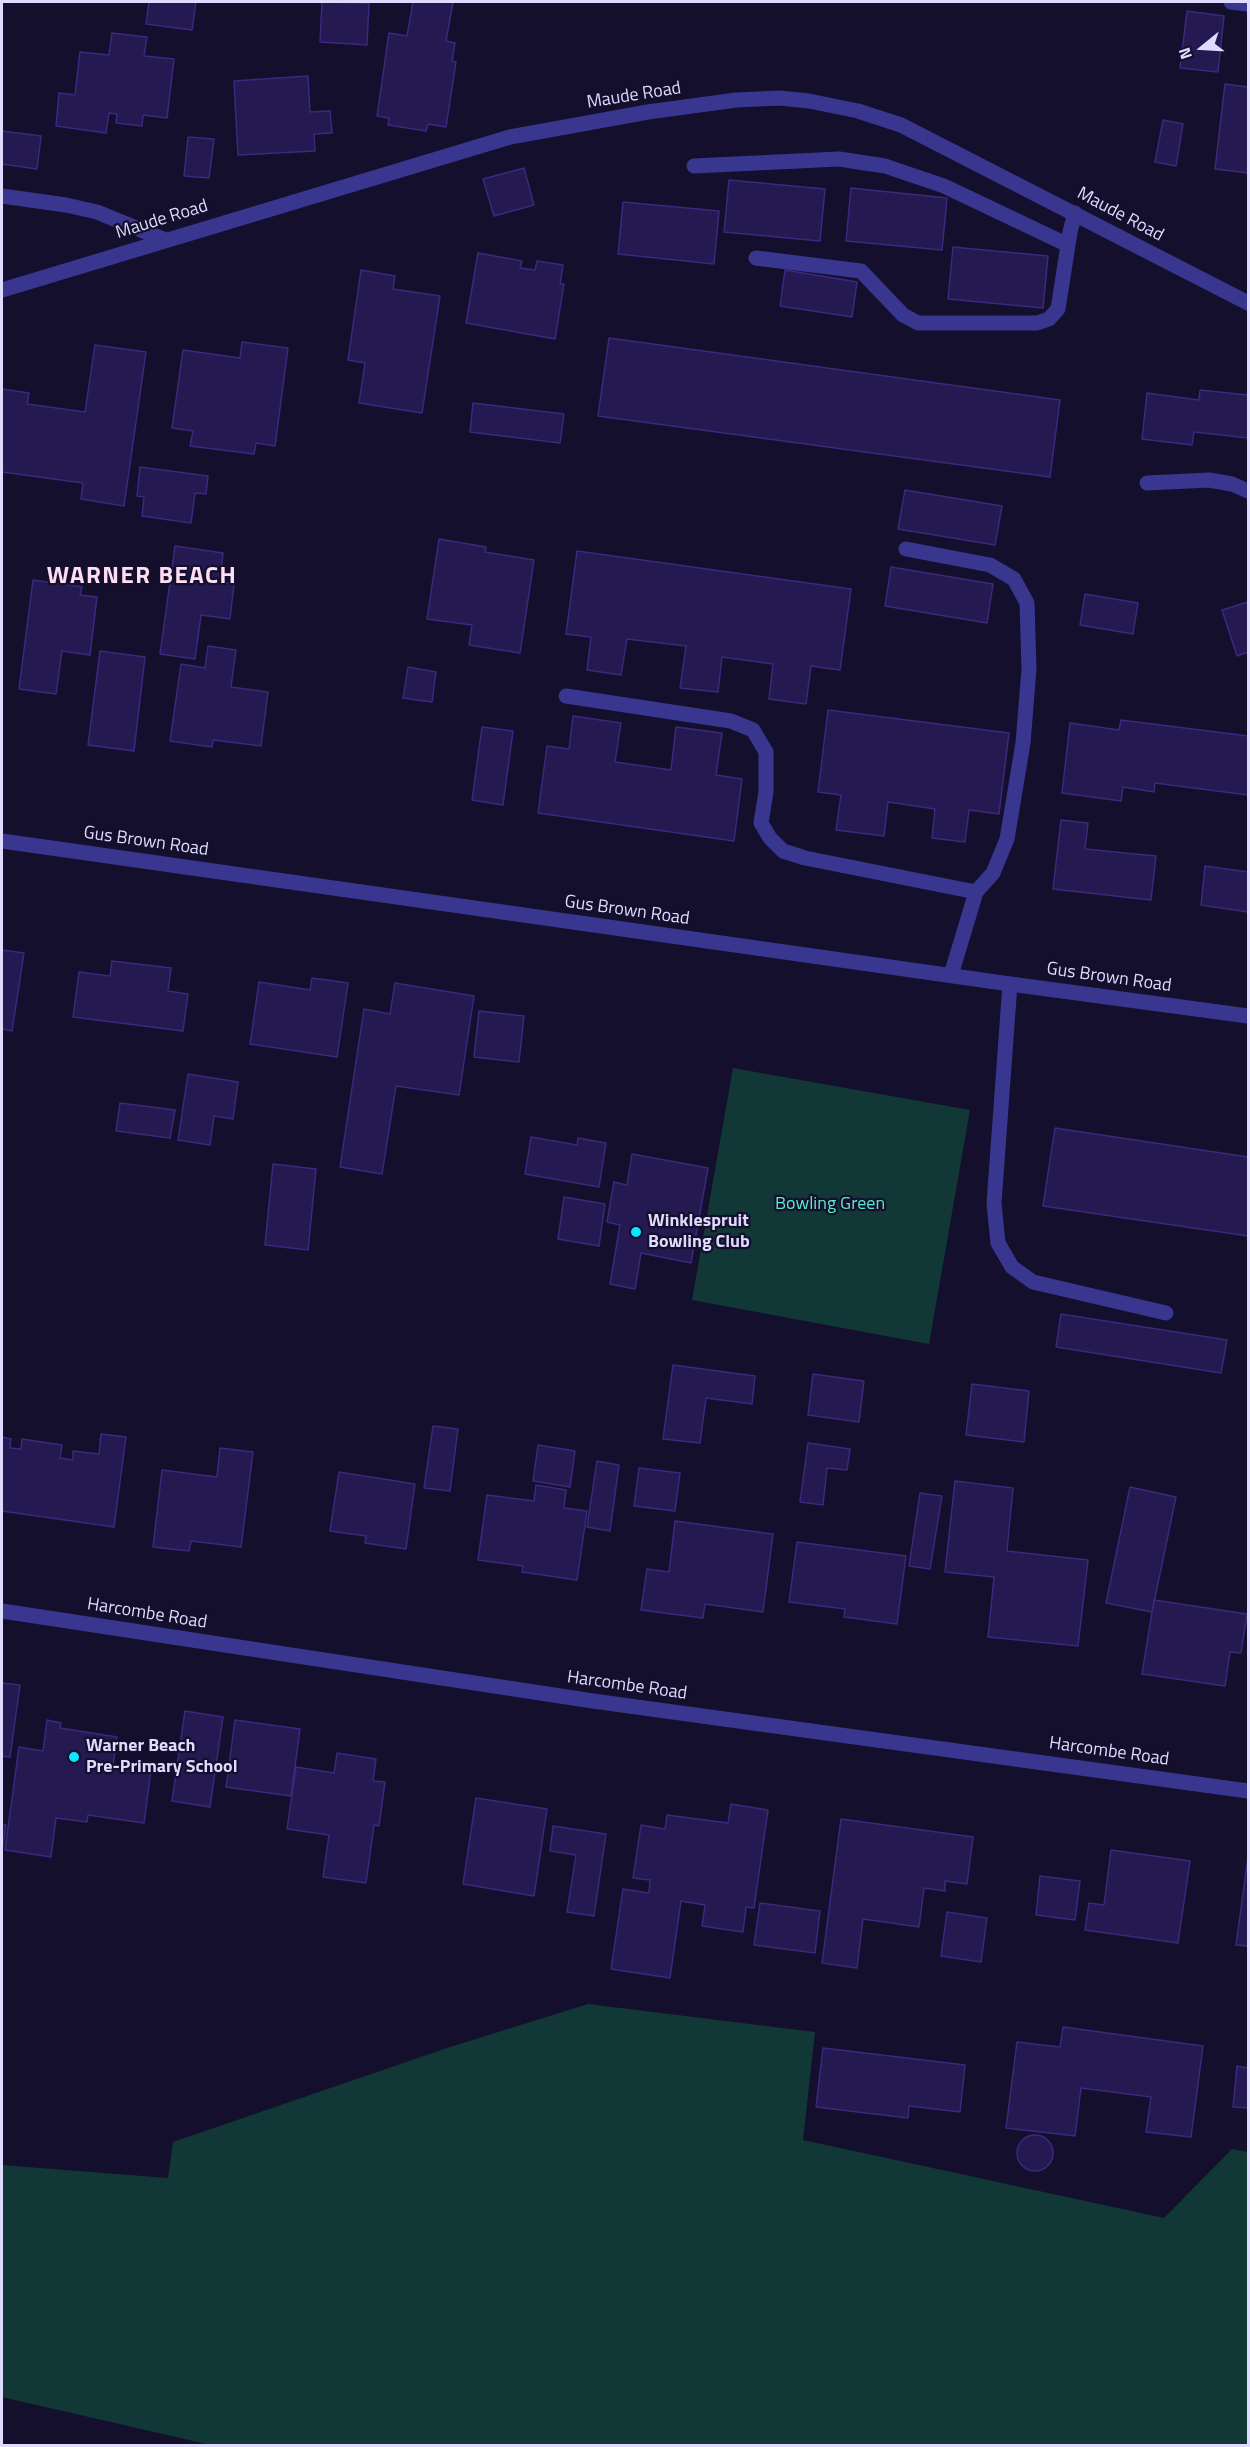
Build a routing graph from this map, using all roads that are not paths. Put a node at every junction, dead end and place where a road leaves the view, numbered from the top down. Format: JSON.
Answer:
{"nodes":[{"id":1,"x":1231,"y":2,"type":"edge"},
{"id":2,"x":1248,"y":4,"type":"edge"},
{"id":3,"x":694,"y":166,"type":"dead end"},
{"id":4,"x":2,"y":196,"type":"edge"},
{"id":5,"x":1075,"y":213,"type":"junction"},
{"id":6,"x":163,"y":239,"type":"junction"},
{"id":7,"x":1068,"y":244,"type":"junction"},
{"id":8,"x":756,"y":258,"type":"dead end"},
{"id":9,"x":2,"y":290,"type":"edge"},
{"id":10,"x":1248,"y":303,"type":"edge"},
{"id":11,"x":1147,"y":483,"type":"dead end"},
{"id":12,"x":1248,"y":491,"type":"edge"},
{"id":13,"x":906,"y":549,"type":"dead end"},
{"id":14,"x":566,"y":696,"type":"dead end"},
{"id":15,"x":2,"y":841,"type":"edge"},
{"id":16,"x":976,"y":892,"type":"junction"},
{"id":17,"x":951,"y":975,"type":"junction"},
{"id":18,"x":1010,"y":984,"type":"junction"},
{"id":19,"x":1248,"y":1016,"type":"edge"},
{"id":20,"x":1166,"y":1313,"type":"dead end"},
{"id":21,"x":2,"y":1611,"type":"edge"},
{"id":22,"x":1248,"y":1791,"type":"edge"}],
"edges":[{"from":1,"to":2,"type":"street"},
{"from":3,"to":7,"type":"street"},
{"from":4,"to":6,"type":"street"},
{"from":5,"to":6,"type":"street","name":"Maude Road"},
{"from":5,"to":7,"type":"street"},
{"from":5,"to":10,"type":"street","name":"Maude Road"},
{"from":6,"to":9,"type":"street","name":"Maude Road"},
{"from":7,"to":8,"type":"street"},
{"from":11,"to":12,"type":"street"},
{"from":13,"to":16,"type":"street"},
{"from":14,"to":16,"type":"street"},
{"from":15,"to":17,"type":"street","name":"Gus Brown Road"},
{"from":16,"to":17,"type":"street"},
{"from":17,"to":18,"type":"street","name":"Gus Brown Road"},
{"from":18,"to":19,"type":"street","name":"Gus Brown Road"},
{"from":18,"to":20,"type":"street"},
{"from":21,"to":22,"type":"street","name":"Harcombe Road"}]}
